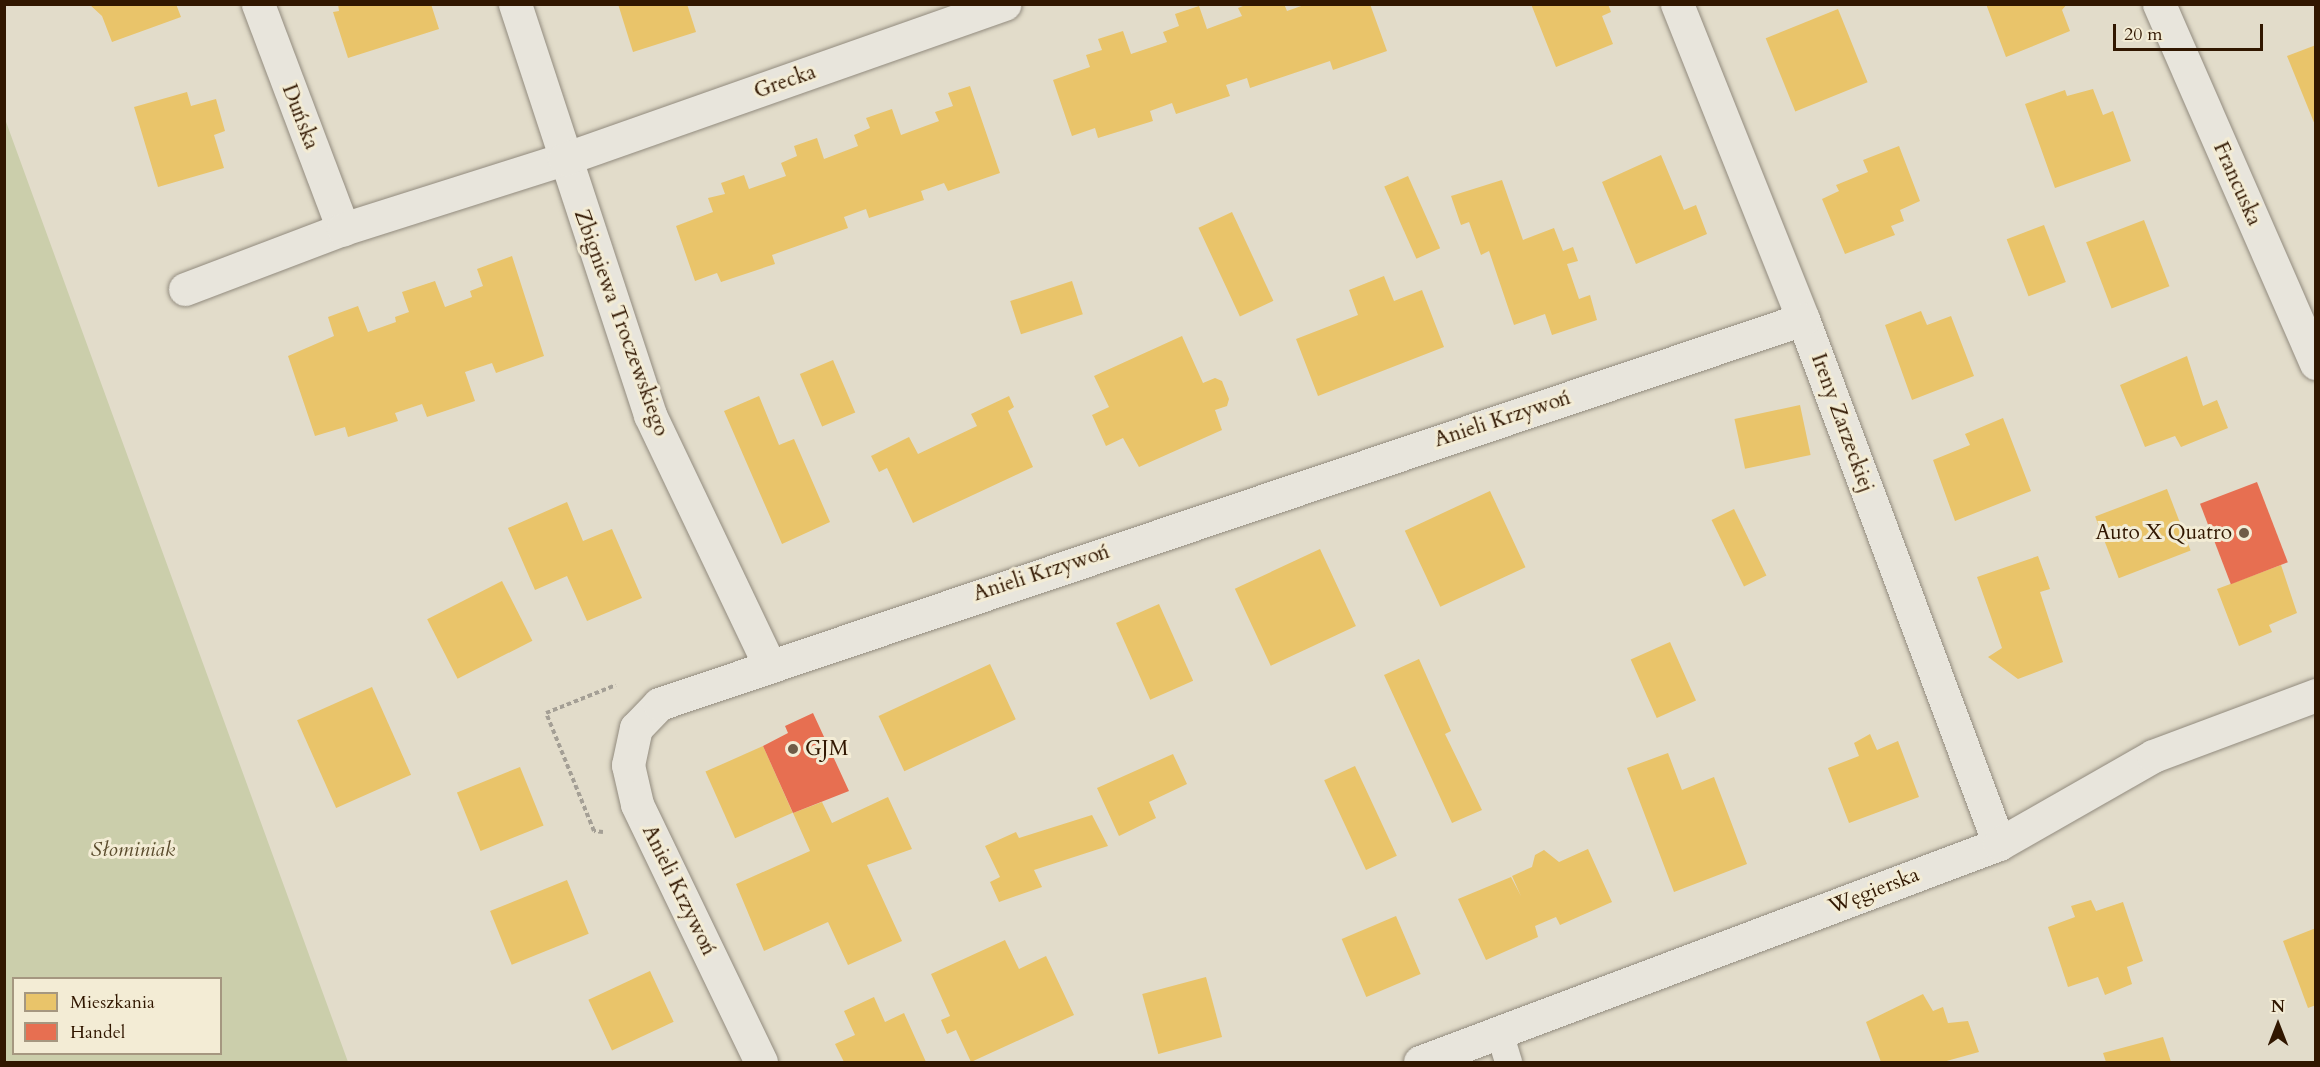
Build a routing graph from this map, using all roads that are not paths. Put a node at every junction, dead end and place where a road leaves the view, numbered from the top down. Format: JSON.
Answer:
{"nodes":[{"id":1,"x":258,"y":4,"type":"edge"},
{"id":2,"x":515,"y":4,"type":"edge"},
{"id":3,"x":1005,"y":4,"type":"edge"},
{"id":4,"x":1677,"y":4,"type":"edge"},
{"id":5,"x":2159,"y":4,"type":"edge"},
{"id":6,"x":564,"y":159,"type":"junction"},
{"id":7,"x":343,"y":229,"type":"junction"},
{"id":8,"x":185,"y":289,"type":"dead end"},
{"id":9,"x":1803,"y":319,"type":"junction"},
{"id":10,"x":2316,"y":363,"type":"edge"},
{"id":11,"x":769,"y":664,"type":"junction"},
{"id":12,"x":2316,"y":695,"type":"edge"},
{"id":13,"x":1999,"y":844,"type":"junction"},
{"id":14,"x":1504,"y":1047,"type":"edge"},
{"id":15,"x":761,"y":1062,"type":"edge"},
{"id":16,"x":1420,"y":1062,"type":"edge"}],
"edges":[{"from":1,"to":7,"type":"street","name":"Duńska"},
{"from":2,"to":6,"type":"street","name":"Zbigniewa Troczewskiego"},
{"from":3,"to":6,"type":"street","name":"Grecka"},
{"from":4,"to":9,"type":"street","name":"Ireny Zarzeckiej"},
{"from":5,"to":10,"type":"street","name":"Francuska"},
{"from":6,"to":7,"type":"street"},
{"from":6,"to":11,"type":"street","name":"Zbigniewa Troczewskiego"},
{"from":7,"to":8,"type":"street"},
{"from":9,"to":11,"type":"street","name":"Anieli Krzywoń"},
{"from":9,"to":13,"type":"street","name":"Ireny Zarzeckiej"},
{"from":11,"to":15,"type":"street","name":"Anieli Krzywoń"},
{"from":12,"to":13,"type":"street","name":"Węgierska"},
{"from":13,"to":14,"type":"street","name":"Węgierska"},
{"from":14,"to":16,"type":"street","name":"Węgierska"}]}
